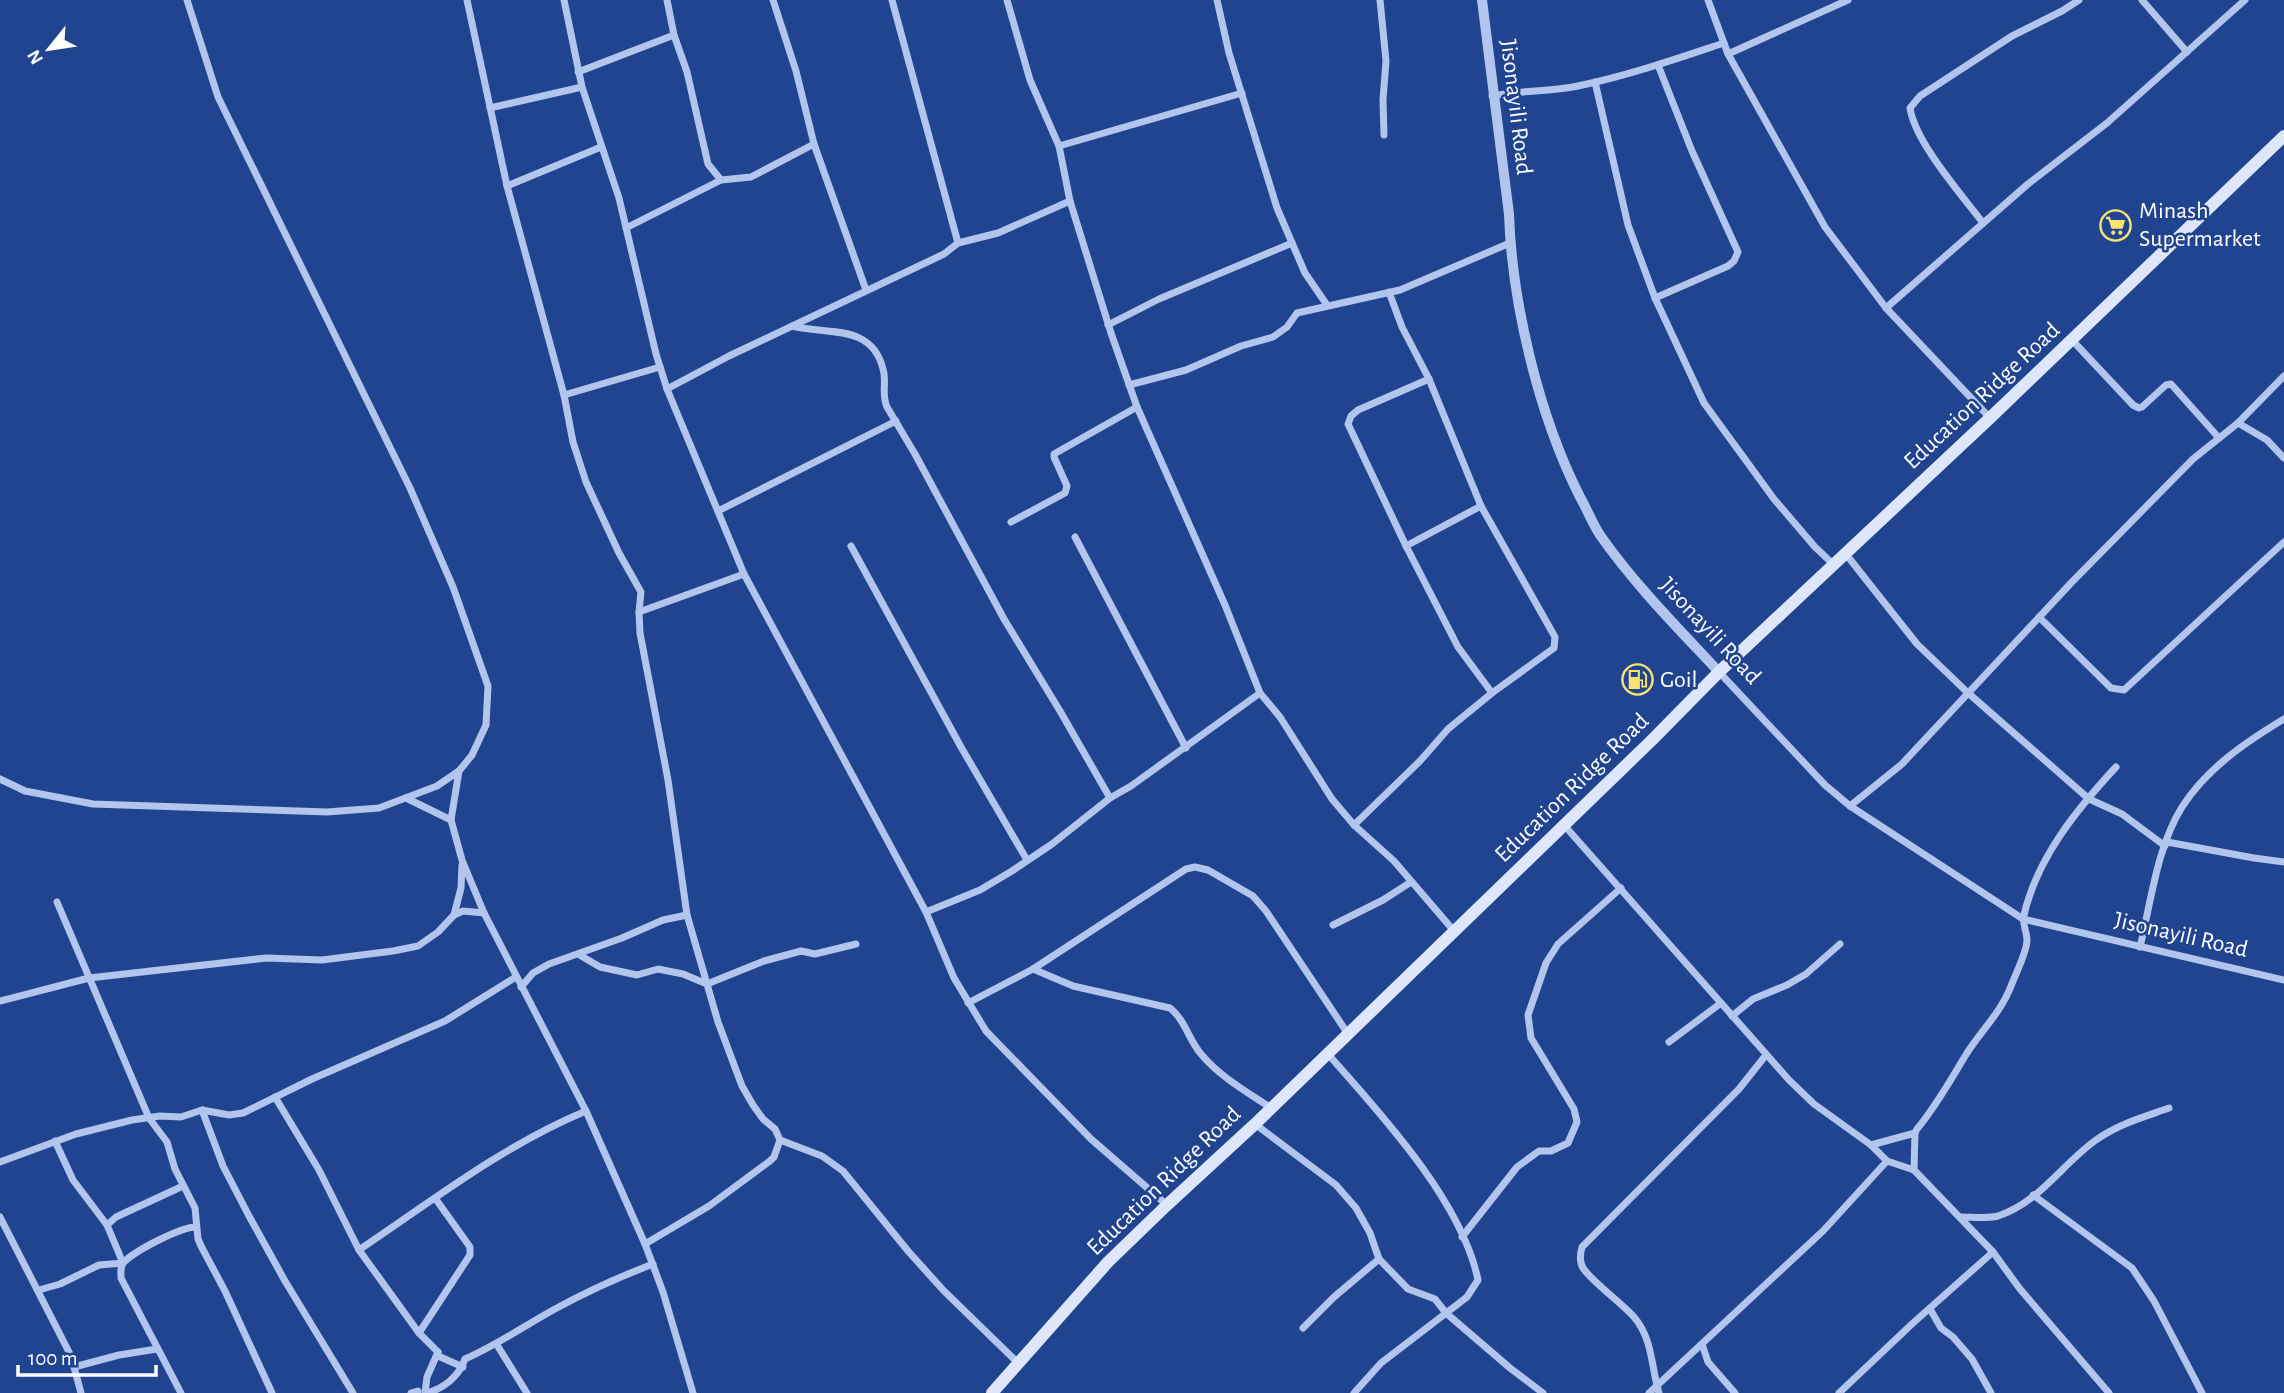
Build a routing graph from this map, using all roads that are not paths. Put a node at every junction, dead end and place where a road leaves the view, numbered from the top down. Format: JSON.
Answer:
{"nodes":[{"id":1,"x":187,"y":0,"type":"edge"},
{"id":2,"x":467,"y":0,"type":"edge"},
{"id":3,"x":564,"y":0,"type":"edge"},
{"id":4,"x":667,"y":0,"type":"edge"},
{"id":5,"x":773,"y":0,"type":"edge"},
{"id":6,"x":892,"y":0,"type":"edge"},
{"id":7,"x":1007,"y":0,"type":"edge"},
{"id":8,"x":1381,"y":0,"type":"edge"},
{"id":9,"x":1482,"y":0,"type":"edge"},
{"id":10,"x":1708,"y":0,"type":"edge"},
{"id":11,"x":1848,"y":0,"type":"edge"},
{"id":12,"x":2079,"y":0,"type":"edge"},
{"id":13,"x":2142,"y":0,"type":"edge"},
{"id":14,"x":2245,"y":0,"type":"edge"},
{"id":15,"x":1219,"y":1,"type":"edge"},
{"id":16,"x":674,"y":35,"type":"junction"},
{"id":17,"x":1724,"y":43,"type":"junction"},
{"id":18,"x":2187,"y":52,"type":"junction"},
{"id":19,"x":1728,"y":54,"type":"junction"},
{"id":20,"x":1658,"y":65,"type":"junction"},
{"id":21,"x":578,"y":72,"type":"junction"},
{"id":22,"x":1595,"y":82,"type":"junction"},
{"id":23,"x":582,"y":87,"type":"junction"},
{"id":24,"x":1242,"y":93,"type":"junction"},
{"id":25,"x":1492,"y":96,"type":"junction"},
{"id":26,"x":490,"y":108,"type":"junction"},
{"id":27,"x":1384,"y":135,"type":"dead end"},
{"id":28,"x":2284,"y":137,"type":"edge"},
{"id":29,"x":814,"y":144,"type":"junction"},
{"id":30,"x":1059,"y":146,"type":"junction"},
{"id":31,"x":601,"y":147,"type":"junction"},
{"id":32,"x":721,"y":180,"type":"junction"},
{"id":33,"x":507,"y":186,"type":"junction"},
{"id":34,"x":1070,"y":201,"type":"junction"},
{"id":35,"x":1983,"y":223,"type":"junction"},
{"id":36,"x":626,"y":228,"type":"junction"},
{"id":37,"x":958,"y":243,"type":"junction"},
{"id":38,"x":1292,"y":243,"type":"junction"},
{"id":39,"x":1510,"y":243,"type":"junction"},
{"id":40,"x":866,"y":290,"type":"junction"},
{"id":41,"x":1390,"y":292,"type":"junction"},
{"id":42,"x":1655,"y":298,"type":"junction"},
{"id":43,"x":1327,"y":305,"type":"junction"},
{"id":44,"x":1886,"y":309,"type":"junction"},
{"id":45,"x":1108,"y":325,"type":"junction"},
{"id":46,"x":792,"y":326,"type":"junction"},
{"id":47,"x":2072,"y":340,"type":"junction"},
{"id":48,"x":660,"y":367,"type":"junction"},
{"id":49,"x":2284,"y":376,"type":"edge"},
{"id":50,"x":1429,"y":379,"type":"junction"},
{"id":51,"x":1129,"y":385,"type":"junction"},
{"id":52,"x":667,"y":389,"type":"junction"},
{"id":53,"x":564,"y":395,"type":"junction"},
{"id":54,"x":1137,"y":407,"type":"junction"},
{"id":55,"x":1990,"y":418,"type":"junction"},
{"id":56,"x":896,"y":421,"type":"junction"},
{"id":57,"x":2238,"y":423,"type":"junction"},
{"id":58,"x":2219,"y":439,"type":"junction"},
{"id":59,"x":2284,"y":458,"type":"edge"},
{"id":60,"x":1481,"y":506,"type":"junction"},
{"id":61,"x":718,"y":511,"type":"junction"},
{"id":62,"x":1011,"y":522,"type":"dead end"},
{"id":63,"x":1075,"y":537,"type":"dead end"},
{"id":64,"x":2284,"y":542,"type":"edge"},
{"id":65,"x":851,"y":546,"type":"dead end"},
{"id":66,"x":1405,"y":546,"type":"junction"},
{"id":67,"x":1845,"y":553,"type":"junction"},
{"id":68,"x":1833,"y":564,"type":"junction"},
{"id":69,"x":744,"y":574,"type":"junction"},
{"id":70,"x":639,"y":612,"type":"junction"},
{"id":71,"x":2039,"y":617,"type":"junction"},
{"id":72,"x":1719,"y":672,"type":"junction"},
{"id":73,"x":1967,"y":692,"type":"junction"},
{"id":74,"x":1260,"y":693,"type":"junction"},
{"id":75,"x":1492,"y":693,"type":"junction"},
{"id":76,"x":2284,"y":719,"type":"edge"},
{"id":77,"x":1186,"y":748,"type":"junction"},
{"id":78,"x":2116,"y":767,"type":"dead end"},
{"id":79,"x":459,"y":771,"type":"junction"},
{"id":80,"x":0,"y":779,"type":"edge"},
{"id":81,"x":406,"y":798,"type":"junction"},
{"id":82,"x":1110,"y":798,"type":"junction"},
{"id":83,"x":2090,"y":799,"type":"junction"},
{"id":84,"x":1850,"y":806,"type":"junction"},
{"id":85,"x":451,"y":820,"type":"junction"},
{"id":86,"x":1354,"y":825,"type":"junction"},
{"id":87,"x":1564,"y":825,"type":"junction"},
{"id":88,"x":2166,"y":844,"type":"junction"},
{"id":89,"x":463,"y":860,"type":"junction"},
{"id":90,"x":1027,"y":860,"type":"junction"},
{"id":91,"x":2284,"y":862,"type":"edge"},
{"id":92,"x":1411,"y":882,"type":"junction"},
{"id":93,"x":1621,"y":888,"type":"junction"},
{"id":94,"x":57,"y":902,"type":"dead end"},
{"id":95,"x":926,"y":912,"type":"junction"},
{"id":96,"x":484,"y":913,"type":"junction"},
{"id":97,"x":454,"y":915,"type":"junction"},
{"id":98,"x":687,"y":915,"type":"junction"},
{"id":99,"x":2023,"y":919,"type":"junction"},
{"id":100,"x":1333,"y":925,"type":"dead end"},
{"id":101,"x":1454,"y":931,"type":"junction"},
{"id":102,"x":856,"y":944,"type":"dead end"},
{"id":103,"x":1840,"y":944,"type":"dead end"},
{"id":104,"x":2140,"y":947,"type":"junction"},
{"id":105,"x":578,"y":954,"type":"junction"},
{"id":106,"x":1033,"y":969,"type":"junction"},
{"id":107,"x":516,"y":977,"type":"junction"},
{"id":108,"x":89,"y":978,"type":"junction"},
{"id":109,"x":2284,"y":980,"type":"edge"},
{"id":110,"x":707,"y":984,"type":"junction"},
{"id":111,"x":521,"y":987,"type":"junction"},
{"id":112,"x":0,"y":1001,"type":"edge"},
{"id":113,"x":968,"y":1003,"type":"junction"},
{"id":114,"x":1721,"y":1003,"type":"junction"},
{"id":115,"x":1732,"y":1016,"type":"junction"},
{"id":116,"x":1348,"y":1034,"type":"junction"},
{"id":117,"x":1669,"y":1042,"type":"dead end"},
{"id":118,"x":1327,"y":1053,"type":"junction"},
{"id":119,"x":1766,"y":1055,"type":"junction"},
{"id":120,"x":275,"y":1097,"type":"junction"},
{"id":121,"x":1271,"y":1108,"type":"junction"},
{"id":122,"x":2169,"y":1108,"type":"dead end"},
{"id":123,"x":202,"y":1110,"type":"junction"},
{"id":124,"x":586,"y":1111,"type":"junction"},
{"id":125,"x":149,"y":1118,"type":"junction"},
{"id":126,"x":1255,"y":1124,"type":"junction"},
{"id":127,"x":1915,"y":1133,"type":"junction"},
{"id":128,"x":780,"y":1140,"type":"junction"},
{"id":129,"x":55,"y":1141,"type":"junction"},
{"id":130,"x":793,"y":1145,"type":"junction"},
{"id":131,"x":1871,"y":1145,"type":"junction"},
{"id":132,"x":774,"y":1157,"type":"junction"},
{"id":133,"x":1887,"y":1161,"type":"junction"},
{"id":134,"x":0,"y":1162,"type":"edge"},
{"id":135,"x":1914,"y":1170,"type":"junction"},
{"id":136,"x":183,"y":1186,"type":"junction"},
{"id":137,"x":2033,"y":1195,"type":"junction"},
{"id":138,"x":435,"y":1198,"type":"junction"},
{"id":139,"x":1167,"y":1205,"type":"junction"},
{"id":140,"x":0,"y":1217,"type":"edge"},
{"id":141,"x":1961,"y":1217,"type":"junction"},
{"id":142,"x":107,"y":1225,"type":"junction"},
{"id":143,"x":196,"y":1227,"type":"junction"},
{"id":144,"x":1462,"y":1237,"type":"junction"},
{"id":145,"x":645,"y":1244,"type":"junction"},
{"id":146,"x":359,"y":1250,"type":"junction"},
{"id":147,"x":1993,"y":1252,"type":"junction"},
{"id":148,"x":1379,"y":1259,"type":"junction"},
{"id":149,"x":123,"y":1263,"type":"junction"},
{"id":150,"x":653,"y":1264,"type":"junction"},
{"id":151,"x":39,"y":1290,"type":"junction"},
{"id":152,"x":1930,"y":1309,"type":"junction"},
{"id":153,"x":1446,"y":1313,"type":"junction"},
{"id":154,"x":1303,"y":1328,"type":"dead end"},
{"id":155,"x":419,"y":1333,"type":"junction"},
{"id":156,"x":1702,"y":1344,"type":"junction"},
{"id":157,"x":497,"y":1345,"type":"junction"},
{"id":158,"x":157,"y":1349,"type":"junction"},
{"id":159,"x":438,"y":1353,"type":"junction"},
{"id":160,"x":1017,"y":1362,"type":"junction"},
{"id":161,"x":75,"y":1367,"type":"junction"},
{"id":162,"x":463,"y":1367,"type":"junction"},
{"id":163,"x":1658,"y":1389,"type":"edge"},
{"id":164,"x":80,"y":1393,"type":"edge"},
{"id":165,"x":181,"y":1393,"type":"edge"},
{"id":166,"x":272,"y":1393,"type":"edge"},
{"id":167,"x":353,"y":1393,"type":"edge"},
{"id":168,"x":421,"y":1393,"type":"edge"},
{"id":169,"x":527,"y":1393,"type":"edge"},
{"id":170,"x":693,"y":1393,"type":"edge"},
{"id":171,"x":992,"y":1393,"type":"edge"},
{"id":172,"x":1354,"y":1393,"type":"edge"},
{"id":173,"x":1543,"y":1393,"type":"edge"},
{"id":174,"x":1649,"y":1393,"type":"edge"},
{"id":175,"x":1735,"y":1393,"type":"edge"},
{"id":176,"x":1839,"y":1393,"type":"edge"},
{"id":177,"x":1991,"y":1393,"type":"edge"},
{"id":178,"x":2109,"y":1393,"type":"edge"},
{"id":179,"x":2202,"y":1393,"type":"edge"}],
"edges":[{"from":1,"to":79,"type":"street"},
{"from":2,"to":26,"type":"street"},
{"from":3,"to":21,"type":"street"},
{"from":4,"to":16,"type":"street"},
{"from":5,"to":29,"type":"street"},
{"from":6,"to":37,"type":"street"},
{"from":7,"to":30,"type":"street"},
{"from":8,"to":27,"type":"street"},
{"from":9,"to":25,"type":"street","name":"Jisonayili Road"},
{"from":10,"to":17,"type":"street"},
{"from":11,"to":19,"type":"street"},
{"from":12,"to":35,"type":"street"},
{"from":13,"to":18,"type":"street"},
{"from":14,"to":18,"type":"street"},
{"from":15,"to":24,"type":"street"},
{"from":16,"to":21,"type":"street"},
{"from":16,"to":32,"type":"street"},
{"from":17,"to":19,"type":"street"},
{"from":17,"to":20,"type":"street"},
{"from":18,"to":35,"type":"street"},
{"from":19,"to":44,"type":"street"},
{"from":20,"to":22,"type":"street"},
{"from":20,"to":42,"type":"street"},
{"from":21,"to":23,"type":"street"},
{"from":22,"to":25,"type":"street"},
{"from":22,"to":42,"type":"street"},
{"from":23,"to":26,"type":"street"},
{"from":23,"to":31,"type":"street"},
{"from":24,"to":30,"type":"street"},
{"from":24,"to":38,"type":"street"},
{"from":25,"to":39,"type":"street","name":"Jisonayili Road"},
{"from":26,"to":33,"type":"street"},
{"from":28,"to":47,"type":"main road","name":"Education Ridge Road"},
{"from":29,"to":32,"type":"street"},
{"from":29,"to":40,"type":"street"},
{"from":30,"to":34,"type":"street"},
{"from":31,"to":33,"type":"street"},
{"from":31,"to":36,"type":"street"},
{"from":32,"to":36,"type":"street"},
{"from":33,"to":53,"type":"street"},
{"from":34,"to":37,"type":"street"},
{"from":34,"to":45,"type":"street"},
{"from":35,"to":44,"type":"street"},
{"from":36,"to":48,"type":"street"},
{"from":37,"to":40,"type":"street"},
{"from":38,"to":43,"type":"street"},
{"from":38,"to":45,"type":"street"},
{"from":39,"to":41,"type":"street"},
{"from":39,"to":72,"type":"street","name":"Jisonayili Road"},
{"from":40,"to":46,"type":"street"},
{"from":41,"to":43,"type":"street"},
{"from":41,"to":50,"type":"street"},
{"from":42,"to":68,"type":"street"},
{"from":43,"to":51,"type":"street"},
{"from":44,"to":55,"type":"street"},
{"from":45,"to":51,"type":"street"},
{"from":46,"to":52,"type":"street"},
{"from":46,"to":56,"type":"street"},
{"from":47,"to":55,"type":"main road","name":"Education Ridge Road"},
{"from":47,"to":58,"type":"street"},
{"from":48,"to":52,"type":"street"},
{"from":48,"to":53,"type":"street"},
{"from":49,"to":57,"type":"street"},
{"from":50,"to":60,"type":"street"},
{"from":50,"to":66,"type":"street"},
{"from":51,"to":54,"type":"street"},
{"from":52,"to":61,"type":"street"},
{"from":53,"to":70,"type":"street"},
{"from":54,"to":62,"type":"street"},
{"from":54,"to":74,"type":"street"},
{"from":55,"to":67,"type":"main road","name":"Education Ridge Road"},
{"from":56,"to":61,"type":"street"},
{"from":56,"to":82,"type":"street"},
{"from":57,"to":58,"type":"street"},
{"from":57,"to":59,"type":"street"},
{"from":58,"to":71,"type":"street"},
{"from":60,"to":66,"type":"street"},
{"from":60,"to":75,"type":"street"},
{"from":61,"to":69,"type":"street"},
{"from":63,"to":77,"type":"street"},
{"from":64,"to":71,"type":"street"},
{"from":65,"to":90,"type":"street"},
{"from":66,"to":75,"type":"street"},
{"from":67,"to":68,"type":"main road","name":"Education Ridge Road"},
{"from":67,"to":73,"type":"street"},
{"from":68,"to":72,"type":"main road","name":"Education Ridge Road"},
{"from":69,"to":70,"type":"street"},
{"from":69,"to":95,"type":"street"},
{"from":70,"to":98,"type":"street"},
{"from":71,"to":73,"type":"street"},
{"from":72,"to":84,"type":"street","name":"Jisonayili Road"},
{"from":72,"to":87,"type":"main road","name":"Education Ridge Road"},
{"from":73,"to":83,"type":"street"},
{"from":73,"to":84,"type":"street"},
{"from":74,"to":77,"type":"street"},
{"from":74,"to":86,"type":"street"},
{"from":75,"to":86,"type":"street"},
{"from":76,"to":88,"type":"street"},
{"from":77,"to":82,"type":"street"},
{"from":78,"to":83,"type":"street"},
{"from":79,"to":81,"type":"street"},
{"from":79,"to":85,"type":"street"},
{"from":80,"to":81,"type":"street"},
{"from":81,"to":85,"type":"street"},
{"from":82,"to":90,"type":"street"},
{"from":83,"to":88,"type":"street"},
{"from":83,"to":99,"type":"street"},
{"from":84,"to":99,"type":"street","name":"Jisonayili Road"},
{"from":85,"to":89,"type":"street"},
{"from":86,"to":92,"type":"street"},
{"from":87,"to":93,"type":"street"},
{"from":87,"to":101,"type":"main road","name":"Education Ridge Road"},
{"from":88,"to":91,"type":"street"},
{"from":88,"to":104,"type":"street"},
{"from":89,"to":96,"type":"street"},
{"from":89,"to":97,"type":"street"},
{"from":90,"to":95,"type":"street"},
{"from":92,"to":100,"type":"street"},
{"from":92,"to":101,"type":"street"},
{"from":93,"to":114,"type":"street"},
{"from":93,"to":144,"type":"street"},
{"from":94,"to":108,"type":"street"},
{"from":95,"to":113,"type":"street"},
{"from":96,"to":97,"type":"street"},
{"from":96,"to":107,"type":"street"},
{"from":97,"to":108,"type":"street"},
{"from":98,"to":105,"type":"street"},
{"from":98,"to":110,"type":"street"},
{"from":99,"to":104,"type":"street","name":"Jisonayili Road"},
{"from":99,"to":127,"type":"street"},
{"from":101,"to":116,"type":"main road","name":"Education Ridge Road"},
{"from":102,"to":110,"type":"street"},
{"from":103,"to":115,"type":"street"},
{"from":104,"to":109,"type":"street","name":"Jisonayili Road"},
{"from":105,"to":110,"type":"street"},
{"from":105,"to":111,"type":"street"},
{"from":106,"to":113,"type":"street"},
{"from":106,"to":116,"type":"street"},
{"from":106,"to":121,"type":"street"},
{"from":107,"to":111,"type":"street"},
{"from":107,"to":120,"type":"street"},
{"from":108,"to":112,"type":"street"},
{"from":108,"to":125,"type":"street"},
{"from":110,"to":128,"type":"street"},
{"from":111,"to":124,"type":"street"},
{"from":113,"to":139,"type":"street"},
{"from":114,"to":115,"type":"street"},
{"from":114,"to":117,"type":"street"},
{"from":115,"to":119,"type":"street"},
{"from":116,"to":118,"type":"main road","name":"Education Ridge Road"},
{"from":118,"to":121,"type":"main road","name":"Education Ridge Road"},
{"from":118,"to":144,"type":"street"},
{"from":119,"to":131,"type":"street"},
{"from":119,"to":163,"type":"street"},
{"from":120,"to":123,"type":"street"},
{"from":120,"to":146,"type":"street"},
{"from":121,"to":126,"type":"main road","name":"Education Ridge Road"},
{"from":122,"to":137,"type":"street"},
{"from":123,"to":125,"type":"street"},
{"from":123,"to":167,"type":"street"},
{"from":124,"to":138,"type":"street"},
{"from":124,"to":145,"type":"street"},
{"from":125,"to":129,"type":"street"},
{"from":125,"to":136,"type":"street"},
{"from":126,"to":139,"type":"main road","name":"Education Ridge Road"},
{"from":126,"to":148,"type":"street"},
{"from":127,"to":131,"type":"street"},
{"from":127,"to":135,"type":"street"},
{"from":128,"to":130,"type":"street"},
{"from":128,"to":132,"type":"street"},
{"from":129,"to":134,"type":"street"},
{"from":129,"to":142,"type":"street"},
{"from":130,"to":132,"type":"street"},
{"from":130,"to":160,"type":"street"},
{"from":131,"to":133,"type":"street"},
{"from":132,"to":145,"type":"street"},
{"from":133,"to":135,"type":"street"},
{"from":133,"to":156,"type":"street"},
{"from":135,"to":141,"type":"street"},
{"from":136,"to":142,"type":"street"},
{"from":136,"to":143,"type":"street"},
{"from":137,"to":141,"type":"street"},
{"from":137,"to":179,"type":"street"},
{"from":138,"to":146,"type":"street"},
{"from":138,"to":155,"type":"street"},
{"from":139,"to":160,"type":"main road","name":"Education Ridge Road"},
{"from":140,"to":151,"type":"street"},
{"from":141,"to":147,"type":"street"},
{"from":142,"to":149,"type":"street"},
{"from":143,"to":149,"type":"street"},
{"from":143,"to":166,"type":"street"},
{"from":144,"to":153,"type":"street"},
{"from":145,"to":150,"type":"street"},
{"from":146,"to":155,"type":"street"},
{"from":147,"to":152,"type":"street"},
{"from":147,"to":178,"type":"street"},
{"from":148,"to":153,"type":"street"},
{"from":148,"to":154,"type":"street"},
{"from":149,"to":151,"type":"street"},
{"from":149,"to":158,"type":"street"},
{"from":150,"to":157,"type":"street"},
{"from":150,"to":170,"type":"street"},
{"from":151,"to":161,"type":"street"},
{"from":152,"to":176,"type":"street"},
{"from":152,"to":177,"type":"street"},
{"from":153,"to":172,"type":"street"},
{"from":153,"to":173,"type":"street"},
{"from":155,"to":159,"type":"street"},
{"from":156,"to":163,"type":"street"},
{"from":156,"to":175,"type":"street"},
{"from":157,"to":162,"type":"street"},
{"from":157,"to":169,"type":"street"},
{"from":158,"to":161,"type":"street"},
{"from":158,"to":165,"type":"street"},
{"from":159,"to":162,"type":"street"},
{"from":159,"to":168,"type":"street"},
{"from":160,"to":171,"type":"main road","name":"Education Ridge Road"},
{"from":161,"to":164,"type":"street"},
{"from":162,"to":168,"type":"street"},
{"from":163,"to":174,"type":"street"}]}
